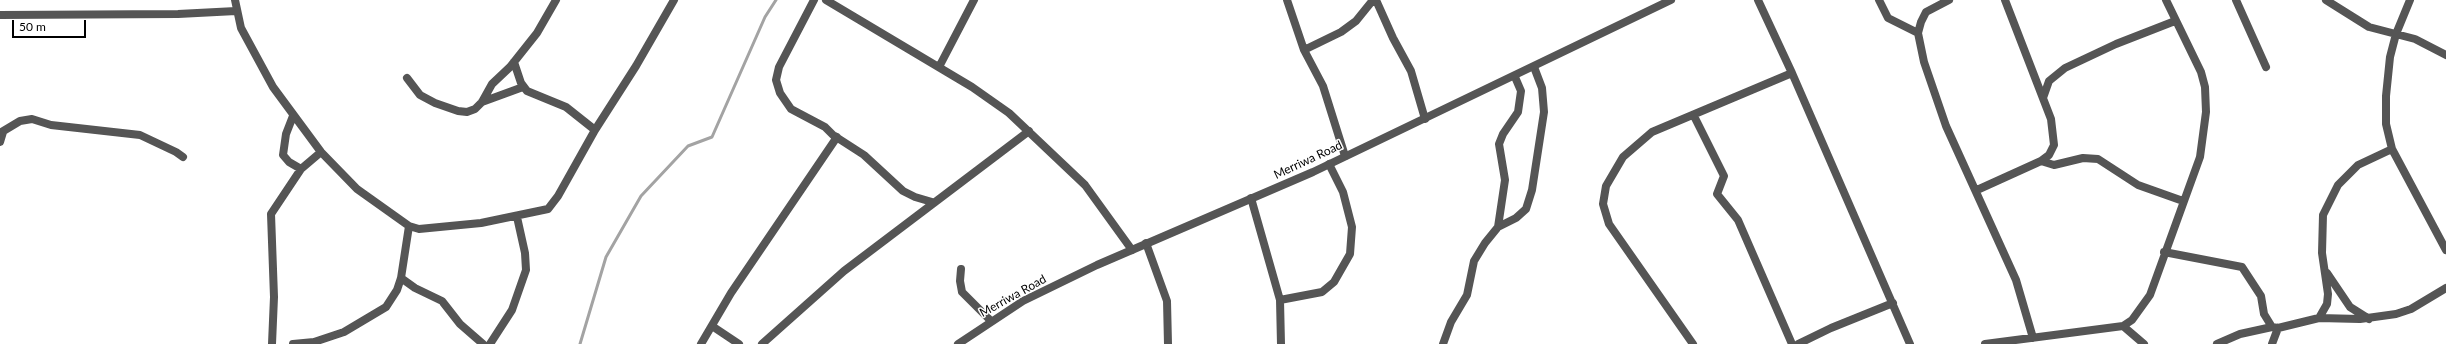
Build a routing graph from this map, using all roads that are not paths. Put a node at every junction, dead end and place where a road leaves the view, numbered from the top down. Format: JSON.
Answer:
{"nodes":[{"id":1,"x":235,"y":0,"type":"edge"},
{"id":2,"x":556,"y":0,"type":"edge"},
{"id":3,"x":674,"y":0,"type":"edge"},
{"id":4,"x":814,"y":0,"type":"edge"},
{"id":5,"x":826,"y":0,"type":"edge"},
{"id":6,"x":974,"y":0,"type":"edge"},
{"id":7,"x":1286,"y":0,"type":"edge"},
{"id":8,"x":1374,"y":0,"type":"edge"},
{"id":9,"x":1671,"y":0,"type":"edge"},
{"id":10,"x":1758,"y":0,"type":"edge"},
{"id":11,"x":1879,"y":0,"type":"edge"},
{"id":12,"x":1949,"y":0,"type":"edge"},
{"id":13,"x":2005,"y":0,"type":"edge"},
{"id":14,"x":2166,"y":0,"type":"edge"},
{"id":15,"x":2236,"y":0,"type":"edge"},
{"id":16,"x":2326,"y":0,"type":"edge"},
{"id":17,"x":2410,"y":0,"type":"edge"},
{"id":18,"x":236,"y":11,"type":"junction"},
{"id":19,"x":0,"y":15,"type":"edge"},
{"id":20,"x":2175,"y":21,"type":"junction"},
{"id":21,"x":1918,"y":33,"type":"junction"},
{"id":22,"x":2396,"y":34,"type":"junction"},
{"id":23,"x":1304,"y":50,"type":"junction"},
{"id":24,"x":2446,"y":55,"type":"edge"},
{"id":25,"x":514,"y":62,"type":"junction"},
{"id":26,"x":939,"y":66,"type":"junction"},
{"id":27,"x":1534,"y":67,"type":"junction"},
{"id":28,"x":2266,"y":67,"type":"dead end"},
{"id":29,"x":1792,"y":73,"type":"junction"},
{"id":30,"x":1515,"y":77,"type":"junction"},
{"id":31,"x":407,"y":78,"type":"dead end"},
{"id":32,"x":523,"y":87,"type":"junction"},
{"id":33,"x":2043,"y":98,"type":"junction"},
{"id":34,"x":482,"y":102,"type":"junction"},
{"id":35,"x":293,"y":116,"type":"junction"},
{"id":36,"x":1694,"y":116,"type":"junction"},
{"id":37,"x":1425,"y":119,"type":"junction"},
{"id":38,"x":596,"y":130,"type":"junction"},
{"id":39,"x":1029,"y":131,"type":"junction"},
{"id":40,"x":2,"y":132,"type":"edge"},
{"id":41,"x":837,"y":137,"type":"junction"},
{"id":42,"x":0,"y":142,"type":"edge"},
{"id":43,"x":2392,"y":149,"type":"junction"},
{"id":44,"x":321,"y":152,"type":"junction"},
{"id":45,"x":1345,"y":156,"type":"junction"},
{"id":46,"x":183,"y":157,"type":"dead end"},
{"id":47,"x":2041,"y":161,"type":"junction"},
{"id":48,"x":1329,"y":164,"type":"junction"},
{"id":49,"x":301,"y":169,"type":"junction"},
{"id":50,"x":1977,"y":190,"type":"junction"},
{"id":51,"x":1251,"y":198,"type":"junction"},
{"id":52,"x":2183,"y":201,"type":"junction"},
{"id":53,"x":932,"y":202,"type":"junction"},
{"id":54,"x":517,"y":217,"type":"junction"},
{"id":55,"x":409,"y":226,"type":"junction"},
{"id":56,"x":1498,"y":227,"type":"junction"},
{"id":57,"x":1146,"y":243,"type":"junction"},
{"id":58,"x":1132,"y":250,"type":"junction"},
{"id":59,"x":2446,"y":250,"type":"edge"},
{"id":60,"x":2164,"y":252,"type":"junction"},
{"id":61,"x":962,"y":268,"type":"dead end"},
{"id":62,"x":2324,"y":269,"type":"junction"},
{"id":63,"x":401,"y":278,"type":"junction"},
{"id":64,"x":2446,"y":288,"type":"edge"},
{"id":65,"x":1280,"y":300,"type":"junction"},
{"id":66,"x":1893,"y":303,"type":"junction"},
{"id":67,"x":2319,"y":318,"type":"junction"},
{"id":68,"x":2369,"y":319,"type":"junction"},
{"id":69,"x":991,"y":321,"type":"junction"},
{"id":70,"x":712,"y":326,"type":"junction"},
{"id":71,"x":2123,"y":326,"type":"junction"},
{"id":72,"x":2275,"y":328,"type":"junction"},
{"id":73,"x":2033,"y":338,"type":"junction"},
{"id":74,"x":332,"y":340,"type":"edge"},
{"id":75,"x":272,"y":344,"type":"edge"},
{"id":76,"x":293,"y":344,"type":"edge"},
{"id":77,"x":483,"y":344,"type":"edge"},
{"id":78,"x":490,"y":344,"type":"edge"},
{"id":79,"x":701,"y":344,"type":"edge"},
{"id":80,"x":739,"y":344,"type":"edge"},
{"id":81,"x":762,"y":344,"type":"edge"},
{"id":82,"x":958,"y":344,"type":"edge"},
{"id":83,"x":1168,"y":344,"type":"edge"},
{"id":84,"x":1282,"y":344,"type":"edge"},
{"id":85,"x":1443,"y":344,"type":"edge"},
{"id":86,"x":1693,"y":344,"type":"edge"},
{"id":87,"x":1792,"y":344,"type":"edge"},
{"id":88,"x":1798,"y":344,"type":"edge"},
{"id":89,"x":1910,"y":344,"type":"edge"},
{"id":90,"x":1985,"y":344,"type":"edge"},
{"id":91,"x":2144,"y":344,"type":"edge"},
{"id":92,"x":2217,"y":344,"type":"edge"},
{"id":93,"x":2272,"y":344,"type":"edge"}],
"edges":[{"from":1,"to":18,"type":"street"},
{"from":2,"to":25,"type":"street"},
{"from":3,"to":38,"type":"street"},
{"from":4,"to":41,"type":"street"},
{"from":5,"to":26,"type":"street"},
{"from":6,"to":26,"type":"street"},
{"from":7,"to":23,"type":"street"},
{"from":8,"to":23,"type":"street"},
{"from":8,"to":37,"type":"street"},
{"from":9,"to":27,"type":"street","name":"Merriwa Road"},
{"from":10,"to":29,"type":"street"},
{"from":11,"to":21,"type":"street"},
{"from":12,"to":21,"type":"street"},
{"from":13,"to":33,"type":"street"},
{"from":14,"to":20,"type":"street"},
{"from":15,"to":28,"type":"street"},
{"from":16,"to":22,"type":"street"},
{"from":17,"to":22,"type":"street"},
{"from":18,"to":19,"type":"street"},
{"from":18,"to":35,"type":"street"},
{"from":20,"to":33,"type":"street"},
{"from":20,"to":52,"type":"street"},
{"from":21,"to":50,"type":"street"},
{"from":22,"to":24,"type":"street"},
{"from":22,"to":43,"type":"street"},
{"from":23,"to":45,"type":"street"},
{"from":25,"to":32,"type":"street"},
{"from":25,"to":34,"type":"street"},
{"from":26,"to":39,"type":"street"},
{"from":27,"to":30,"type":"street","name":"Merriwa Road"},
{"from":27,"to":56,"type":"street"},
{"from":29,"to":36,"type":"street"},
{"from":29,"to":66,"type":"street"},
{"from":30,"to":37,"type":"street","name":"Merriwa Road"},
{"from":30,"to":56,"type":"street"},
{"from":31,"to":34,"type":"street"},
{"from":32,"to":34,"type":"street"},
{"from":32,"to":38,"type":"street"},
{"from":33,"to":47,"type":"street"},
{"from":35,"to":44,"type":"street"},
{"from":35,"to":49,"type":"street"},
{"from":36,"to":86,"type":"street"},
{"from":36,"to":87,"type":"street"},
{"from":37,"to":45,"type":"street","name":"Merriwa Road"},
{"from":38,"to":54,"type":"street"},
{"from":39,"to":53,"type":"street"},
{"from":39,"to":58,"type":"street"},
{"from":40,"to":42,"type":"street"},
{"from":40,"to":46,"type":"street"},
{"from":41,"to":53,"type":"street"},
{"from":41,"to":70,"type":"street"},
{"from":43,"to":59,"type":"street"},
{"from":43,"to":62,"type":"street"},
{"from":44,"to":49,"type":"street"},
{"from":44,"to":55,"type":"street"},
{"from":45,"to":48,"type":"street","name":"Merriwa Road"},
{"from":47,"to":50,"type":"street"},
{"from":47,"to":52,"type":"street"},
{"from":48,"to":51,"type":"street","name":"Merriwa Road"},
{"from":48,"to":65,"type":"street"},
{"from":49,"to":75,"type":"street"},
{"from":50,"to":73,"type":"street"},
{"from":51,"to":57,"type":"street","name":"Merriwa Road"},
{"from":51,"to":65,"type":"street"},
{"from":52,"to":60,"type":"street"},
{"from":53,"to":81,"type":"street"},
{"from":54,"to":55,"type":"street"},
{"from":54,"to":78,"type":"street"},
{"from":55,"to":63,"type":"street"},
{"from":56,"to":85,"type":"street"},
{"from":57,"to":58,"type":"street","name":"Merriwa Road"},
{"from":57,"to":83,"type":"street"},
{"from":58,"to":69,"type":"street","name":"Merriwa Road"},
{"from":60,"to":71,"type":"street"},
{"from":60,"to":72,"type":"street"},
{"from":61,"to":69,"type":"street"},
{"from":62,"to":67,"type":"street"},
{"from":62,"to":68,"type":"street"},
{"from":63,"to":74,"type":"street"},
{"from":63,"to":77,"type":"street"},
{"from":64,"to":68,"type":"street"},
{"from":65,"to":84,"type":"street"},
{"from":66,"to":88,"type":"street"},
{"from":66,"to":89,"type":"street"},
{"from":67,"to":68,"type":"street"},
{"from":67,"to":72,"type":"street"},
{"from":69,"to":82,"type":"street","name":"Merriwa Road"},
{"from":70,"to":79,"type":"street"},
{"from":70,"to":80,"type":"street"},
{"from":71,"to":73,"type":"street"},
{"from":71,"to":91,"type":"street"},
{"from":72,"to":92,"type":"street"},
{"from":72,"to":93,"type":"street"},
{"from":73,"to":90,"type":"street"},
{"from":74,"to":76,"type":"street"}]}
